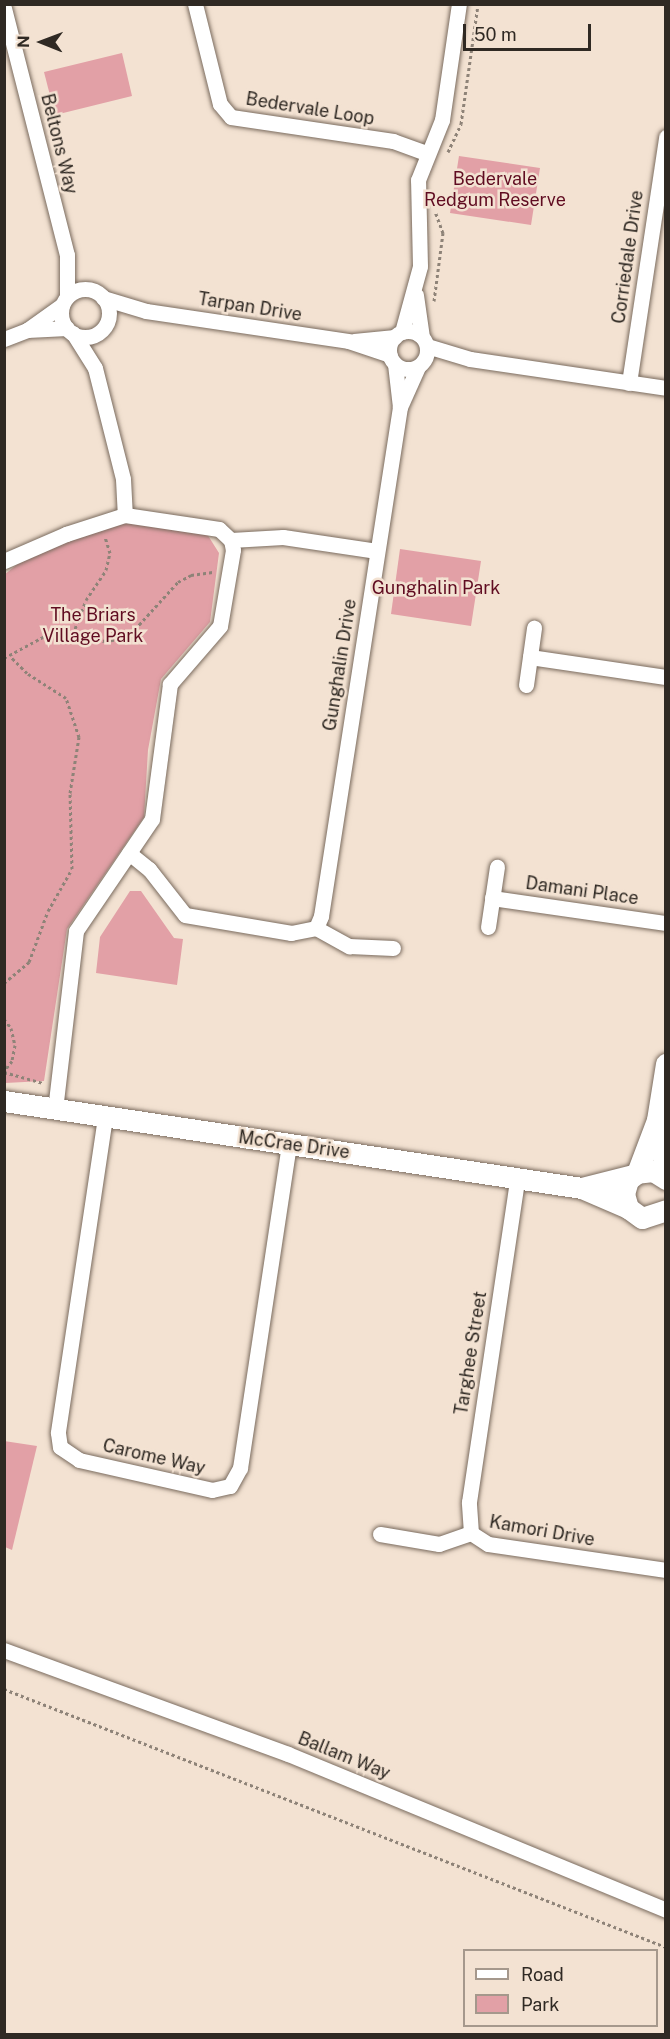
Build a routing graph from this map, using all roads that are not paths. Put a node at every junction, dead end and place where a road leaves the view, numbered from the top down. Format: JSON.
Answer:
{"nodes":[{"id":1,"x":195,"y":4,"type":"edge"},
{"id":2,"x":459,"y":4,"type":"edge"},
{"id":3,"x":4,"y":8,"type":"edge"},
{"id":4,"x":666,"y":137,"type":"edge"},
{"id":5,"x":428,"y":154,"type":"junction"},
{"id":6,"x":67,"y":255,"type":"junction"},
{"id":7,"x":415,"y":289,"type":"junction"},
{"id":8,"x":100,"y":295,"type":"junction"},
{"id":9,"x":64,"y":301,"type":"junction"},
{"id":10,"x":146,"y":311,"type":"junction"},
{"id":11,"x":106,"y":324,"type":"junction"},
{"id":12,"x":27,"y":330,"type":"junction"},
{"id":13,"x":70,"y":331,"type":"junction"},
{"id":14,"x":399,"y":334,"type":"junction"},
{"id":15,"x":4,"y":339,"type":"edge"},
{"id":16,"x":348,"y":341,"type":"junction"},
{"id":17,"x":423,"y":352,"type":"junction"},
{"id":18,"x":392,"y":360,"type":"junction"},
{"id":19,"x":95,"y":368,"type":"junction"},
{"id":20,"x":629,"y":383,"type":"junction"},
{"id":21,"x":666,"y":388,"type":"edge"},
{"id":22,"x":400,"y":407,"type":"junction"},
{"id":23,"x":124,"y":514,"type":"junction"},
{"id":24,"x":231,"y":540,"type":"junction"},
{"id":25,"x":377,"y":551,"type":"junction"},
{"id":26,"x":4,"y":561,"type":"edge"},
{"id":27,"x":534,"y":628,"type":"dead end"},
{"id":28,"x":530,"y":657,"type":"junction"},
{"id":29,"x":666,"y":677,"type":"edge"},
{"id":30,"x":525,"y":686,"type":"dead end"},
{"id":31,"x":129,"y":853,"type":"junction"},
{"id":32,"x":497,"y":867,"type":"dead end"},
{"id":33,"x":492,"y":898,"type":"junction"},
{"id":34,"x":666,"y":923,"type":"edge"},
{"id":35,"x":488,"y":927,"type":"dead end"},
{"id":36,"x":316,"y":928,"type":"junction"},
{"id":37,"x":393,"y":948,"type":"dead end"},
{"id":38,"x":666,"y":1064,"type":"edge"},
{"id":39,"x":56,"y":1099,"type":"junction"},
{"id":40,"x":5,"y":1102,"type":"edge"},
{"id":41,"x":105,"y":1117,"type":"junction"},
{"id":42,"x":657,"y":1120,"type":"junction"},
{"id":43,"x":289,"y":1144,"type":"junction"},
{"id":44,"x":635,"y":1174,"type":"junction"},
{"id":45,"x":666,"y":1177,"type":"edge"},
{"id":46,"x":517,"y":1179,"type":"junction"},
{"id":47,"x":582,"y":1188,"type":"junction"},
{"id":48,"x":628,"y":1208,"type":"junction"},
{"id":49,"x":666,"y":1210,"type":"edge"},
{"id":50,"x":471,"y":1533,"type":"junction"},
{"id":51,"x":380,"y":1534,"type":"dead end"},
{"id":52,"x":666,"y":1570,"type":"edge"},
{"id":53,"x":4,"y":1650,"type":"edge"},
{"id":54,"x":666,"y":1910,"type":"edge"}],
"edges":[{"from":1,"to":5,"type":"street","name":"Bedervale Loop"},
{"from":2,"to":5,"type":"street"},
{"from":3,"to":6,"type":"street","name":"Beltons Way"},
{"from":4,"to":20,"type":"street","name":"Corriedale Drive"},
{"from":5,"to":7,"type":"street"},
{"from":6,"to":8,"type":"street","name":"Beltons Way"},
{"from":6,"to":9,"type":"street","name":"Beltons Way"},
{"from":7,"to":14,"type":"street"},
{"from":7,"to":17,"type":"street"},
{"from":8,"to":9,"type":"street"},
{"from":8,"to":10,"type":"street","name":"Tarpan Drive"},
{"from":8,"to":11,"type":"street"},
{"from":9,"to":12,"type":"street"},
{"from":9,"to":13,"type":"street"},
{"from":10,"to":11,"type":"street","name":"Tarpan Drive"},
{"from":10,"to":16,"type":"street","name":"Tarpan Drive"},
{"from":11,"to":13,"type":"street"},
{"from":11,"to":19,"type":"street"},
{"from":12,"to":13,"type":"street"},
{"from":12,"to":15,"type":"street"},
{"from":13,"to":19,"type":"street"},
{"from":14,"to":16,"type":"street","name":"Tarpan Drive"},
{"from":14,"to":17,"type":"street","name":"Tarpan Drive"},
{"from":14,"to":18,"type":"street"},
{"from":16,"to":18,"type":"street","name":"Tarpan Drive"},
{"from":17,"to":18,"type":"street","name":"Tarpan Drive"},
{"from":17,"to":20,"type":"street"},
{"from":17,"to":22,"type":"street","name":"Gunghalin Drive"},
{"from":18,"to":22,"type":"street","name":"Gunghalin Drive"},
{"from":19,"to":23,"type":"street"},
{"from":20,"to":21,"type":"street"},
{"from":22,"to":25,"type":"street","name":"Gunghalin Drive"},
{"from":23,"to":24,"type":"street"},
{"from":23,"to":26,"type":"street"},
{"from":24,"to":25,"type":"street"},
{"from":24,"to":31,"type":"street"},
{"from":25,"to":36,"type":"street","name":"Gunghalin Drive"},
{"from":27,"to":28,"type":"street"},
{"from":28,"to":29,"type":"street"},
{"from":28,"to":30,"type":"street"},
{"from":31,"to":36,"type":"street"},
{"from":31,"to":39,"type":"street"},
{"from":32,"to":33,"type":"street"},
{"from":33,"to":34,"type":"street","name":"Damani Place"},
{"from":33,"to":35,"type":"street"},
{"from":36,"to":37,"type":"street"},
{"from":38,"to":42,"type":"street"},
{"from":39,"to":40,"type":"street","name":"McCrae Drive"},
{"from":39,"to":41,"type":"street","name":"McCrae Drive"},
{"from":41,"to":43,"type":"street","name":"McCrae Drive"},
{"from":41,"to":43,"type":"street","name":"Carome Way"},
{"from":42,"to":44,"type":"street"},
{"from":42,"to":45,"type":"street"},
{"from":43,"to":46,"type":"street","name":"McCrae Drive"},
{"from":44,"to":45,"type":"street"},
{"from":44,"to":47,"type":"street","name":"McCrae Drive"},
{"from":44,"to":48,"type":"street"},
{"from":46,"to":47,"type":"street","name":"McCrae Drive"},
{"from":46,"to":50,"type":"street","name":"Targhee Street"},
{"from":47,"to":48,"type":"street","name":"McCrae Drive"},
{"from":48,"to":49,"type":"street","name":"McCrae Drive"},
{"from":50,"to":51,"type":"street","name":"Kamori Drive"},
{"from":50,"to":52,"type":"street","name":"Kamori Drive"},
{"from":53,"to":54,"type":"street","name":"Ballam Way"}]}
